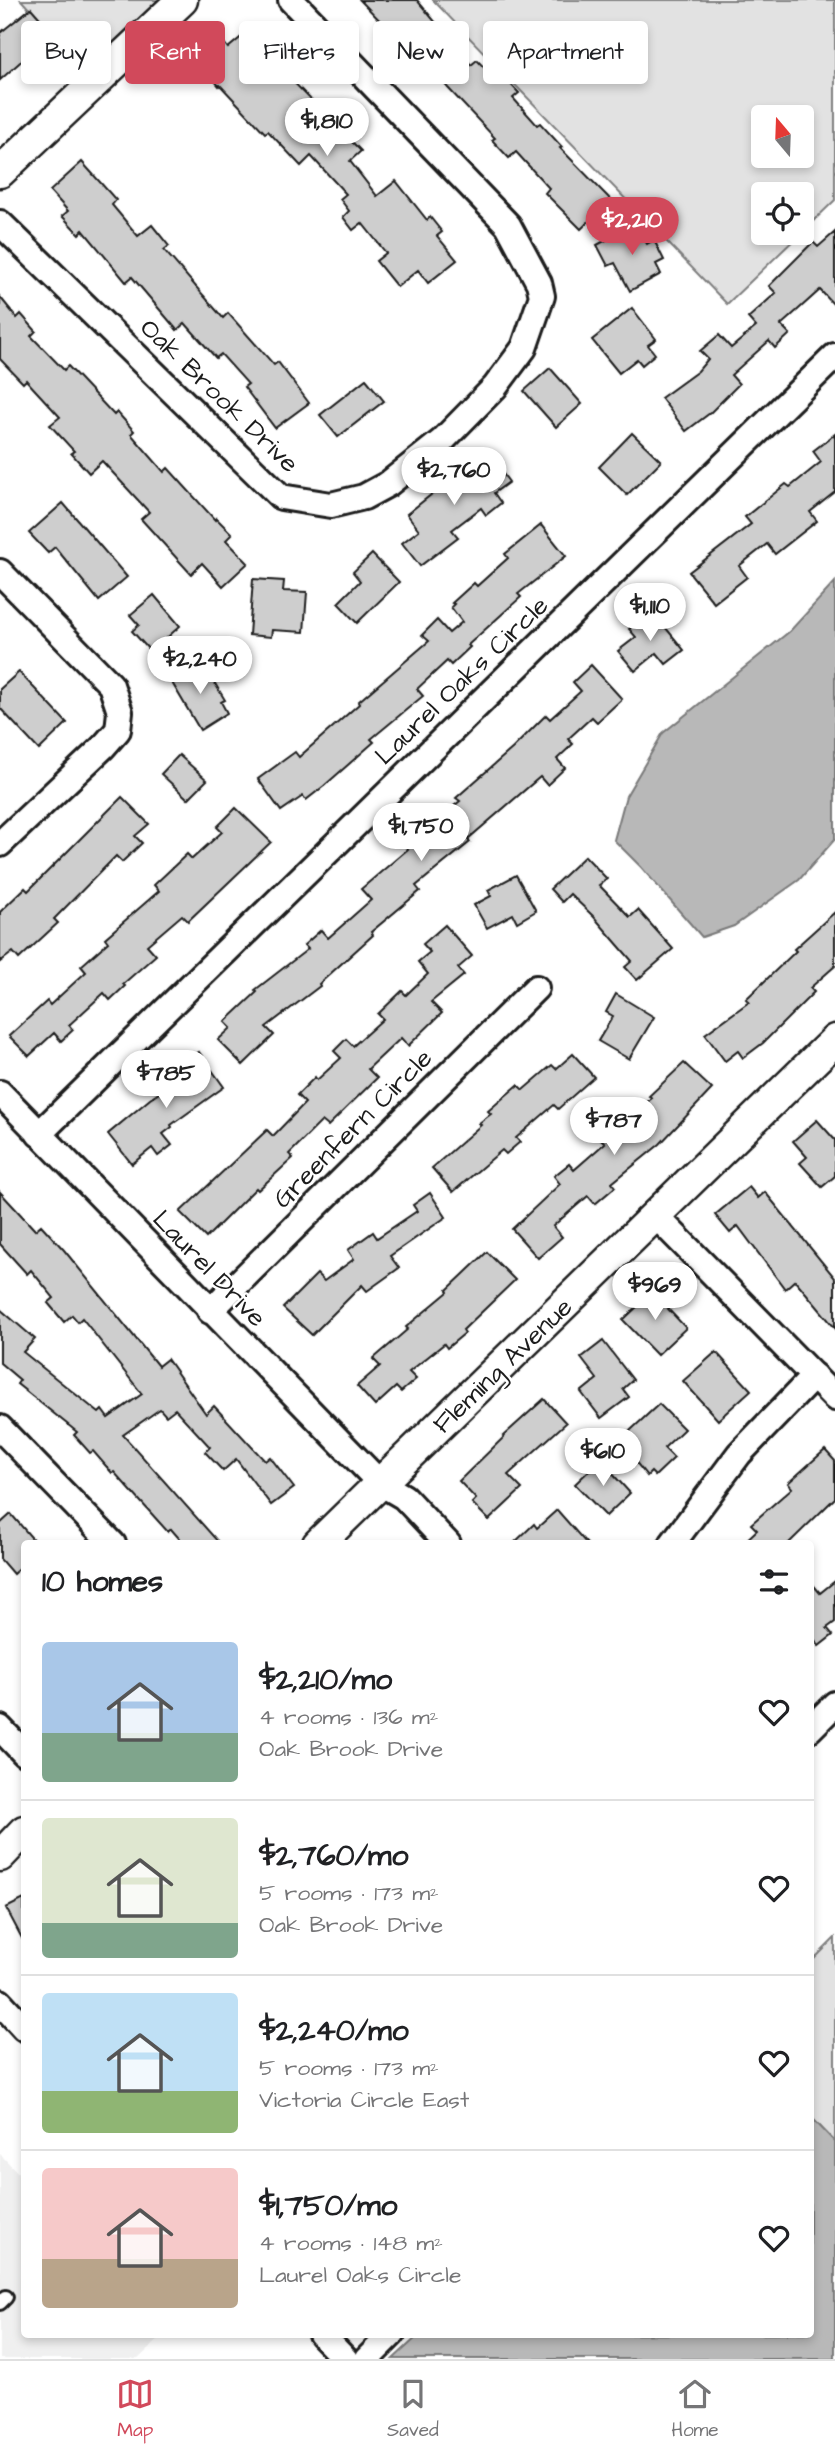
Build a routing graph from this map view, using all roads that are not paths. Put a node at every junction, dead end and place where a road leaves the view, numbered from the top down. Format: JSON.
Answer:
{"nodes":[{"id":1,"x":182,"y":0,"type":"edge"},
{"id":2,"x":291,"y":0,"type":"edge"},
{"id":3,"x":0,"y":172,"type":"edge"},
{"id":4,"x":0,"y":223,"type":"edge"},
{"id":5,"x":835,"y":356,"type":"edge"},
{"id":6,"x":0,"y":572,"type":"edge"},
{"id":7,"x":0,"y":844,"type":"edge"},
{"id":8,"x":536,"y":988,"type":"dead end"},
{"id":9,"x":831,"y":1052,"type":"edge"},
{"id":10,"x":0,"y":1093,"type":"edge"},
{"id":11,"x":39,"y":1134,"type":"junction"},
{"id":12,"x":656,"y":1216,"type":"junction"},
{"id":13,"x":210,"y":1311,"type":"junction"},
{"id":14,"x":814,"y":1376,"type":"junction"},
{"id":15,"x":835,"y":1398,"type":"edge"},
{"id":16,"x":0,"y":1428,"type":"edge"},
{"id":17,"x":380,"y":1483,"type":"junction"},
{"id":18,"x":109,"y":1540,"type":"edge"},
{"id":19,"x":322,"y":1540,"type":"edge"},
{"id":20,"x":444,"y":1540,"type":"edge"},
{"id":21,"x":675,"y":1540,"type":"edge"},
{"id":22,"x":835,"y":1704,"type":"edge"},
{"id":23,"x":814,"y":1724,"type":"edge"},
{"id":24,"x":0,"y":1728,"type":"edge"},
{"id":25,"x":21,"y":1750,"type":"edge"},
{"id":26,"x":21,"y":1834,"type":"edge"},
{"id":27,"x":0,"y":1856,"type":"edge"},
{"id":28,"x":0,"y":2002,"type":"edge"},
{"id":29,"x":21,"y":2025,"type":"edge"},
{"id":30,"x":325,"y":2338,"type":"edge"},
{"id":31,"x":388,"y":2338,"type":"edge"},
{"id":32,"x":345,"y":2359,"type":"edge"},
{"id":33,"x":367,"y":2359,"type":"edge"}],
"edges":[{"from":1,"to":3,"type":"street"},
{"from":2,"to":4,"type":"street","name":"Oak Brook Drive"},
{"from":5,"to":11,"type":"street","name":"Laurel Oaks Circle"},
{"from":6,"to":7,"type":"street"},
{"from":8,"to":13,"type":"street","name":"Greenfern Circle"},
{"from":9,"to":12,"type":"street","name":"Fleming Avenue"},
{"from":10,"to":11,"type":"street","name":"Laurel Drive"},
{"from":11,"to":13,"type":"street","name":"Laurel Drive"},
{"from":12,"to":14,"type":"street"},
{"from":12,"to":17,"type":"street","name":"Fleming Avenue"},
{"from":13,"to":17,"type":"street","name":"Laurel Drive"},
{"from":14,"to":15,"type":"street"},
{"from":14,"to":21,"type":"street"},
{"from":16,"to":18,"type":"street"},
{"from":17,"to":19,"type":"street","name":"Fleming Avenue"},
{"from":17,"to":20,"type":"street","name":"Laurel Drive"},
{"from":22,"to":23,"type":"street"},
{"from":24,"to":25,"type":"street"},
{"from":26,"to":27,"type":"street"},
{"from":28,"to":29,"type":"street"},
{"from":30,"to":32,"type":"street"},
{"from":31,"to":33,"type":"street"}]}
